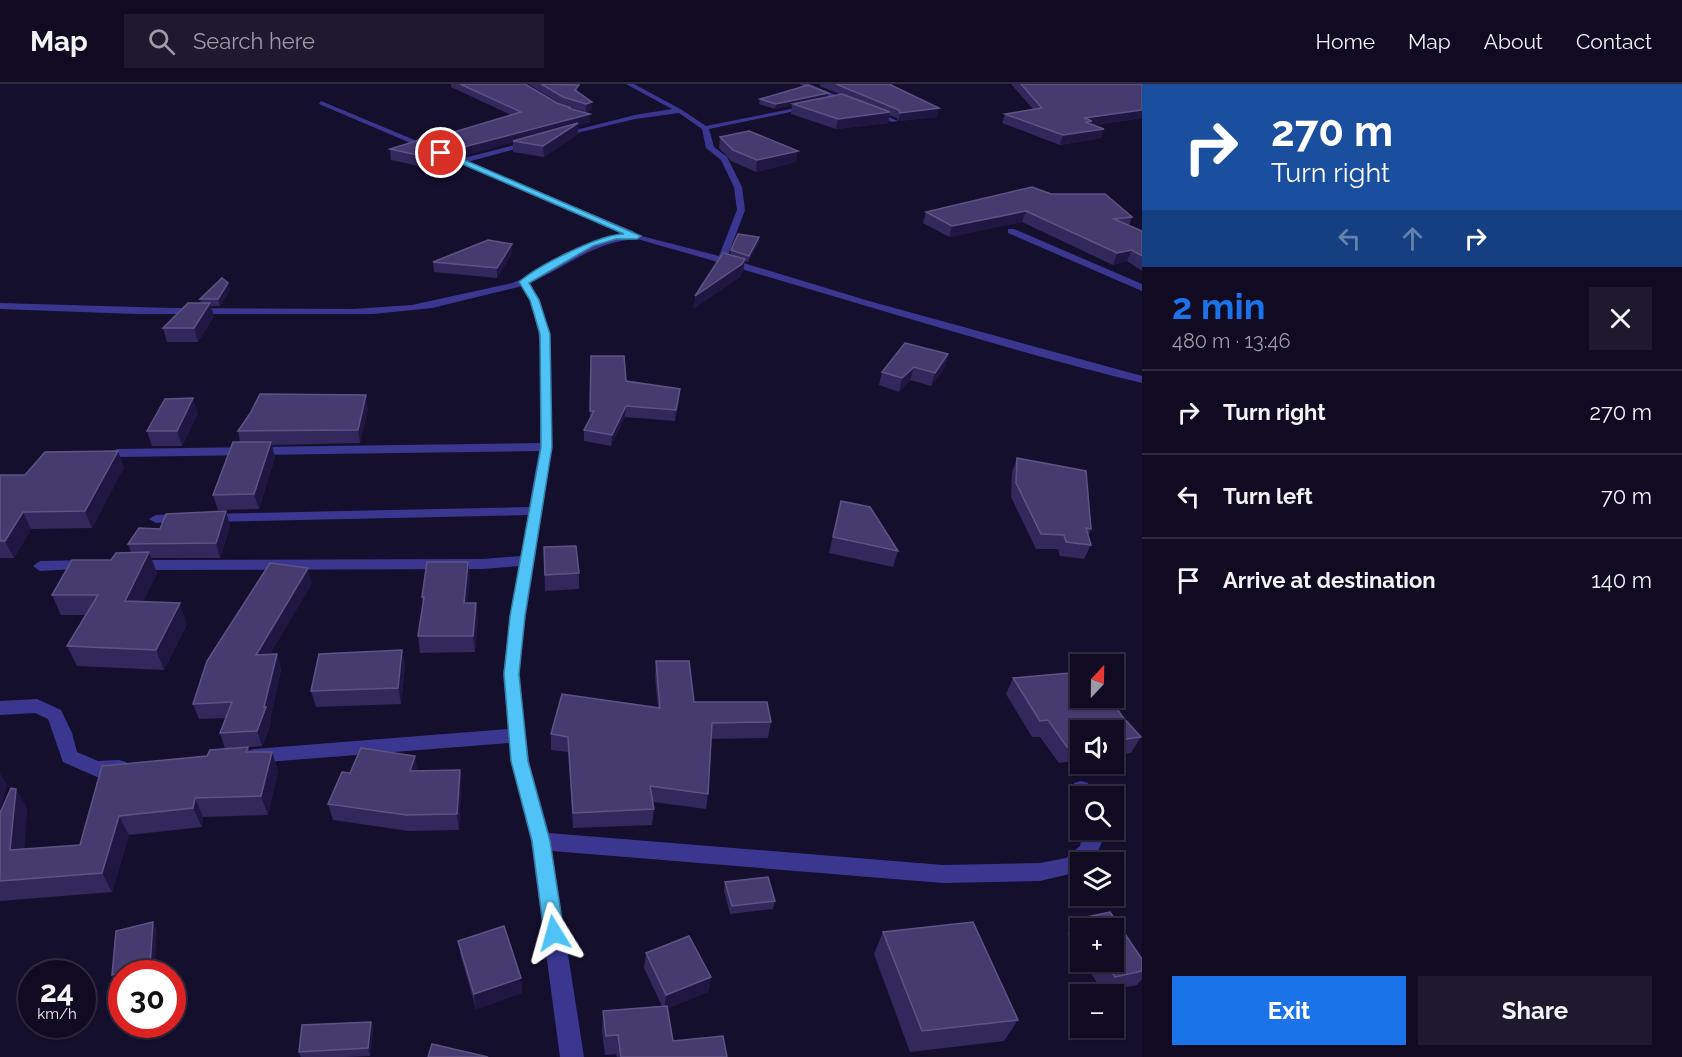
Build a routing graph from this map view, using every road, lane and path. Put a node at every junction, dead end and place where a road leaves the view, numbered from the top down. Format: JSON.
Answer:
{"nodes":[{"id":1,"x":629,"y":84,"type":"edge"},
{"id":2,"x":803,"y":84,"type":"edge"},
{"id":3,"x":840,"y":100,"type":"junction"},
{"id":4,"x":831,"y":102,"type":"edge"},
{"id":5,"x":321,"y":103,"type":"dead end"},
{"id":6,"x":823,"y":104,"type":"edge"},
{"id":7,"x":680,"y":111,"type":"junction"},
{"id":8,"x":588,"y":116,"type":"edge"},
{"id":9,"x":894,"y":121,"type":"edge"},
{"id":10,"x":607,"y":122,"type":"junction"},
{"id":11,"x":705,"y":128,"type":"junction"},
{"id":12,"x":553,"y":137,"type":"edge"},
{"id":13,"x":543,"y":139,"type":"edge"},
{"id":14,"x":461,"y":161,"type":"junction"},
{"id":15,"x":1011,"y":231,"type":"dead end"},
{"id":16,"x":637,"y":236,"type":"junction"},
{"id":17,"x":722,"y":260,"type":"junction"},
{"id":18,"x":524,"y":282,"type":"junction"},
{"id":19,"x":1142,"y":288,"type":"edge"},
{"id":20,"x":0,"y":306,"type":"edge"},
{"id":21,"x":1142,"y":380,"type":"edge"},
{"id":22,"x":546,"y":447,"type":"junction"},
{"id":23,"x":117,"y":453,"type":"edge"},
{"id":24,"x":534,"y":511,"type":"junction"},
{"id":25,"x":156,"y":519,"type":"dead end"},
{"id":26,"x":528,"y":560,"type":"junction"},
{"id":27,"x":100,"y":565,"type":"edge"},
{"id":28,"x":124,"y":565,"type":"edge"},
{"id":29,"x":40,"y":566,"type":"dead end"},
{"id":30,"x":0,"y":708,"type":"edge"},
{"id":31,"x":517,"y":735,"type":"junction"},
{"id":32,"x":237,"y":758,"type":"edge"},
{"id":33,"x":132,"y":766,"type":"edge"},
{"id":34,"x":1092,"y":840,"type":"edge"},
{"id":35,"x":541,"y":841,"type":"junction"},
{"id":36,"x":572,"y":1057,"type":"edge"}],
"edges":[{"from":1,"to":7,"type":"street"},
{"from":2,"to":3,"type":"street"},
{"from":3,"to":4,"type":"street"},
{"from":3,"to":9,"type":"street"},
{"from":5,"to":14,"type":"street"},
{"from":6,"to":11,"type":"street"},
{"from":7,"to":10,"type":"street"},
{"from":7,"to":11,"type":"street"},
{"from":8,"to":10,"type":"street"},
{"from":10,"to":12,"type":"street"},
{"from":11,"to":17,"type":"street"},
{"from":13,"to":14,"type":"street"},
{"from":14,"to":16,"type":"street"},
{"from":15,"to":19,"type":"street"},
{"from":16,"to":17,"type":"street"},
{"from":16,"to":18,"type":"street"},
{"from":17,"to":21,"type":"street"},
{"from":18,"to":20,"type":"street"},
{"from":18,"to":22,"type":"street"},
{"from":22,"to":23,"type":"street"},
{"from":22,"to":24,"type":"street"},
{"from":24,"to":25,"type":"street"},
{"from":24,"to":26,"type":"street"},
{"from":26,"to":28,"type":"street"},
{"from":26,"to":31,"type":"street"},
{"from":27,"to":29,"type":"street"},
{"from":30,"to":33,"type":"street"},
{"from":31,"to":32,"type":"street"},
{"from":31,"to":35,"type":"street"},
{"from":34,"to":35,"type":"street"},
{"from":35,"to":36,"type":"street"}]}
